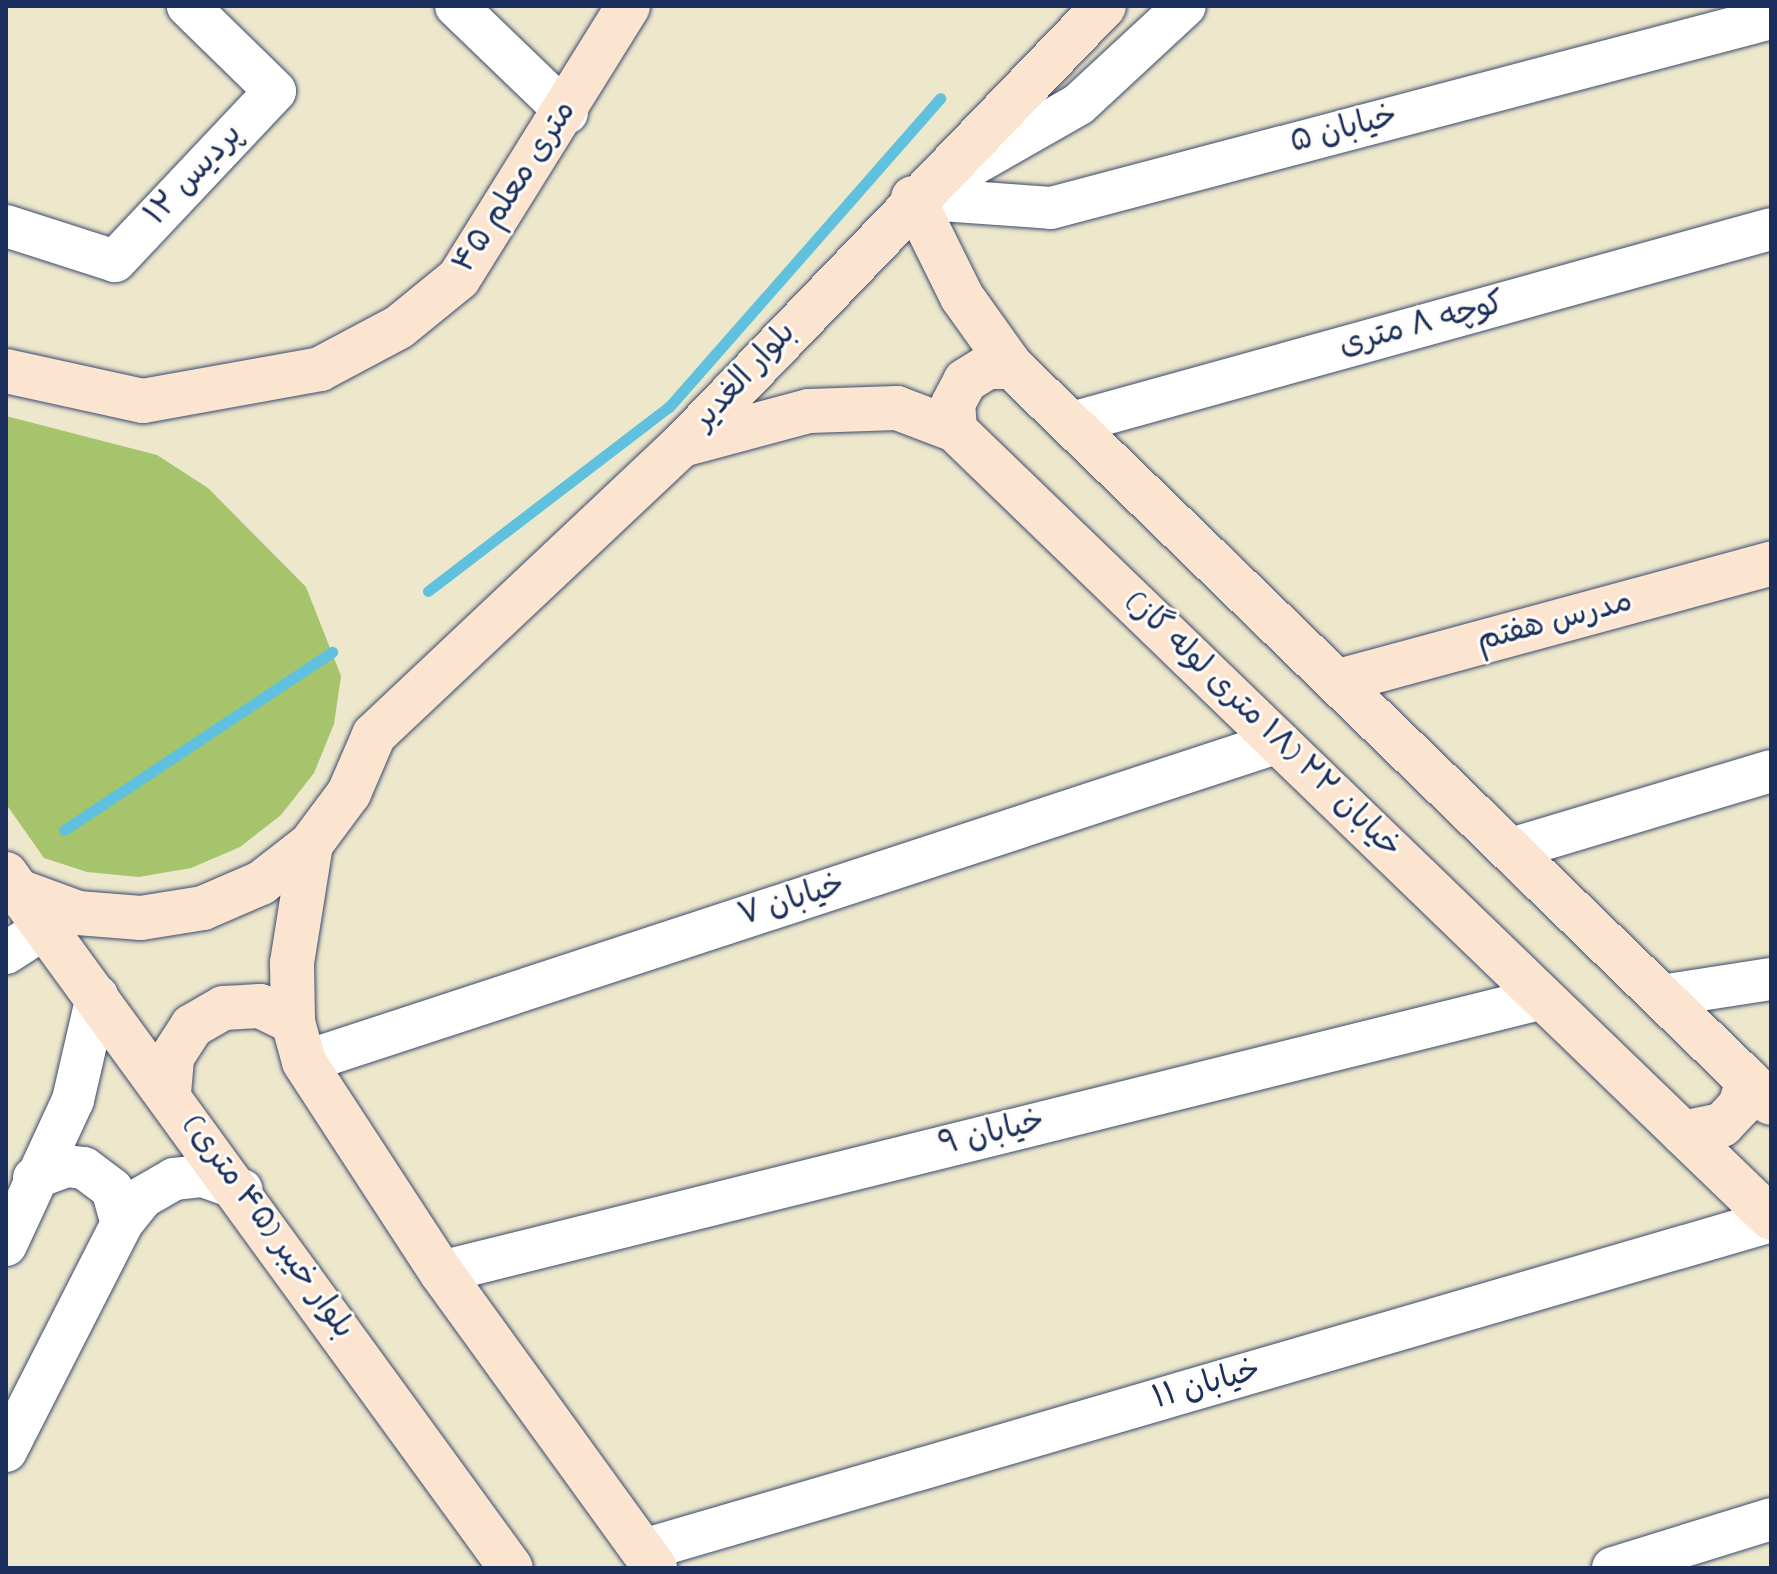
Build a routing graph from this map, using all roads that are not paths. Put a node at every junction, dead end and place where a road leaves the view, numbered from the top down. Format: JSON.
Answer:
{"nodes":[{"id":1,"x":188,"y":6,"type":"edge"},
{"id":2,"x":456,"y":6,"type":"edge"},
{"id":3,"x":1104,"y":6,"type":"edge"},
{"id":4,"x":1185,"y":6,"type":"edge"},
{"id":5,"x":631,"y":14,"type":"edge"},
{"id":6,"x":1771,"y":18,"type":"edge"},
{"id":7,"x":567,"y":113,"type":"junction"},
{"id":8,"x":913,"y":198,"type":"junction"},
{"id":9,"x":6,"y":226,"type":"edge"},
{"id":10,"x":1771,"y":229,"type":"edge"},
{"id":11,"x":1012,"y":367,"type":"junction"},
{"id":12,"x":6,"y":371,"type":"edge"},
{"id":13,"x":1072,"y":423,"type":"junction"},
{"id":14,"x":955,"y":430,"type":"junction"},
{"id":15,"x":682,"y":445,"type":"junction"},
{"id":16,"x":1771,"y":564,"type":"edge"},
{"id":17,"x":1339,"y":681,"type":"junction"},
{"id":18,"x":1279,"y":742,"type":"junction"},
{"id":19,"x":1771,"y":771,"type":"edge"},
{"id":20,"x":311,"y":844,"type":"junction"},
{"id":21,"x":1511,"y":849,"type":"junction"},
{"id":22,"x":12,"y":883,"type":"edge"},
{"id":23,"x":45,"y":928,"type":"junction"},
{"id":24,"x":6,"y":953,"type":"edge"},
{"id":25,"x":1771,"y":979,"type":"edge"},
{"id":26,"x":97,"y":996,"type":"junction"},
{"id":27,"x":1661,"y":996,"type":"junction"},
{"id":28,"x":1543,"y":998,"type":"junction"},
{"id":29,"x":298,"y":1042,"type":"junction"},
{"id":30,"x":1759,"y":1092,"type":"edge"},
{"id":31,"x":169,"y":1093,"type":"junction"},
{"id":32,"x":1683,"y":1133,"type":"junction"},
{"id":33,"x":34,"y":1178,"type":"junction"},
{"id":34,"x":242,"y":1190,"type":"junction"},
{"id":35,"x":1771,"y":1220,"type":"edge"},
{"id":36,"x":122,"y":1223,"type":"junction"},
{"id":37,"x":10,"y":1231,"type":"edge"},
{"id":38,"x":441,"y":1272,"type":"junction"},
{"id":39,"x":6,"y":1451,"type":"edge"},
{"id":40,"x":1771,"y":1519,"type":"edge"},
{"id":41,"x":649,"y":1559,"type":"edge"},
{"id":42,"x":511,"y":1568,"type":"edge"},
{"id":43,"x":1613,"y":1568,"type":"edge"}],
"edges":[{"from":1,"to":9,"type":"street","name":"پردیس ۱۲"},
{"from":2,"to":7,"type":"street"},
{"from":3,"to":8,"type":"main road","name":"بلوار الغدیر"},
{"from":4,"to":8,"type":"street"},
{"from":5,"to":7,"type":"main road","name":"۴۵ متری معلم"},
{"from":6,"to":8,"type":"street","name":"خیابان ۵"},
{"from":7,"to":12,"type":"main road","name":"۴۵ متری معلم"},
{"from":8,"to":11,"type":"main road"},
{"from":8,"to":15,"type":"main road","name":"بلوار الغدیر"},
{"from":10,"to":13,"type":"street","name":"کوچه ۸ متری"},
{"from":11,"to":13,"type":"main road"},
{"from":11,"to":14,"type":"main road"},
{"from":13,"to":17,"type":"main road"},
{"from":14,"to":15,"type":"main road","name":"خیابان ۲۲ (۱۸ متری لوله گاز)"},
{"from":14,"to":18,"type":"main road","name":"خیابان ۲۲ (۱۸ متری لوله گاز)"},
{"from":15,"to":20,"type":"main road","name":"بلوار الغدیر"},
{"from":16,"to":17,"type":"main road","name":"مدرس هفتم"},
{"from":17,"to":21,"type":"main road"},
{"from":18,"to":28,"type":"main road","name":"خیابان ۲۲ (۱۸ متری لوله گاز)"},
{"from":18,"to":29,"type":"street","name":"خیابان ۷"},
{"from":19,"to":21,"type":"street"},
{"from":20,"to":22,"type":"main road"},
{"from":20,"to":29,"type":"main road"},
{"from":21,"to":27,"type":"main road"},
{"from":22,"to":23,"type":"main road","name":"بلوار خیبر (۴۵ متری)"},
{"from":23,"to":24,"type":"street"},
{"from":23,"to":26,"type":"main road","name":"بلوار خیبر (۴۵ متری)"},
{"from":25,"to":27,"type":"street"},
{"from":26,"to":31,"type":"main road","name":"بلوار خیبر (۴۵ متری)"},
{"from":26,"to":33,"type":"street"},
{"from":27,"to":30,"type":"main road"},
{"from":28,"to":32,"type":"main road","name":"خیابان ۲۲ (۱۸ متری لوله گاز)"},
{"from":28,"to":38,"type":"street","name":"خیابان ۹"},
{"from":29,"to":31,"type":"main road"},
{"from":29,"to":38,"type":"main road"},
{"from":30,"to":32,"type":"main road"},
{"from":31,"to":34,"type":"main road","name":"بلوار خیبر (۴۵ متری)"},
{"from":32,"to":35,"type":"main road","name":"خیابان ۲۲ (۱۸ متری لوله گاز)"},
{"from":33,"to":36,"type":"street"},
{"from":33,"to":37,"type":"street"},
{"from":34,"to":36,"type":"street"},
{"from":34,"to":42,"type":"main road","name":"بلوار خیبر (۴۵ متری)"},
{"from":35,"to":41,"type":"street","name":"خیابان ۱۱"},
{"from":36,"to":39,"type":"street"},
{"from":38,"to":41,"type":"main road"},
{"from":40,"to":43,"type":"street"}]}
